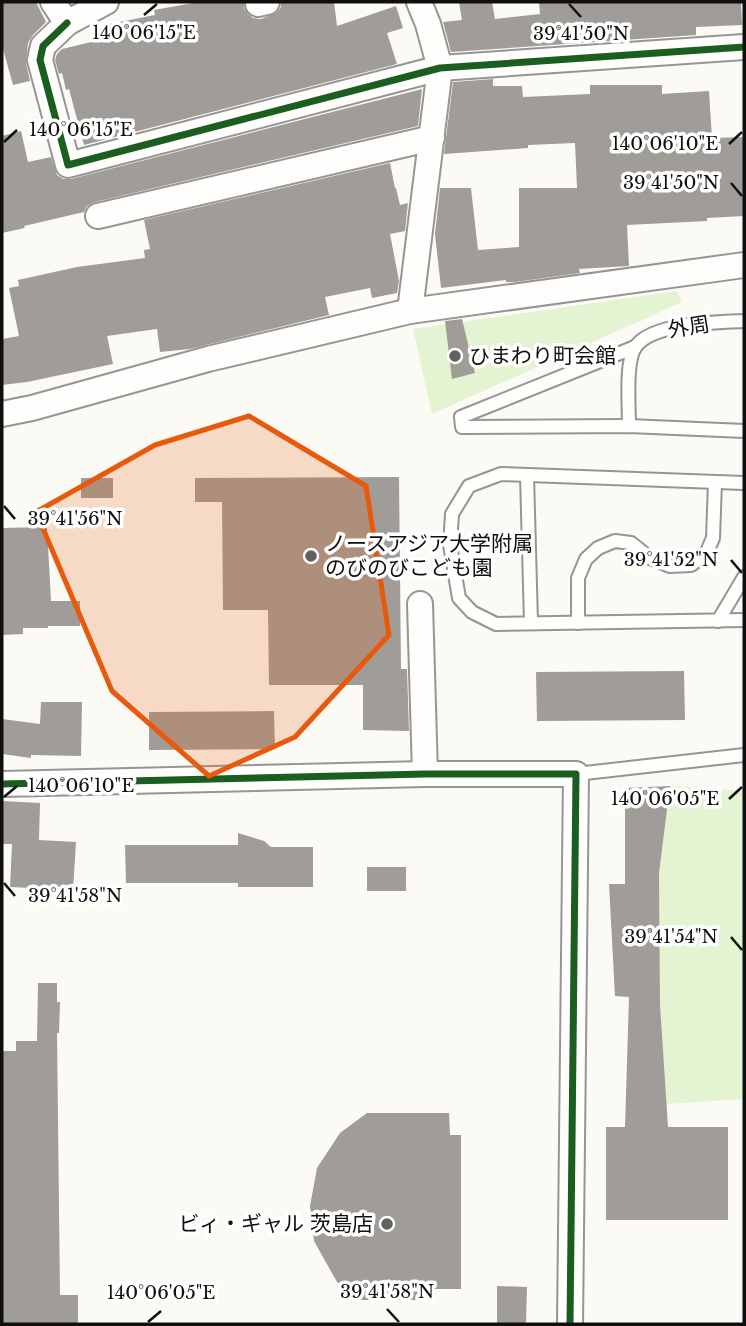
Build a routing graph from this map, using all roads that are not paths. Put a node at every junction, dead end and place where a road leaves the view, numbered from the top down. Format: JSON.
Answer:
{"nodes":[{"id":1,"x":53,"y":2,"type":"edge"},
{"id":2,"x":106,"y":2,"type":"edge"},
{"id":3,"x":419,"y":2,"type":"edge"},
{"id":4,"x":67,"y":23,"type":"junction"},
{"id":5,"x":744,"y":47,"type":"edge"},
{"id":6,"x":440,"y":68,"type":"junction"},
{"id":7,"x":432,"y":138,"type":"junction"},
{"id":8,"x":98,"y":216,"type":"dead end"},
{"id":9,"x":744,"y":265,"type":"edge"},
{"id":10,"x":410,"y":311,"type":"junction"},
{"id":11,"x":744,"y":321,"type":"edge"},
{"id":12,"x":635,"y":347,"type":"junction"},
{"id":13,"x":2,"y":414,"type":"edge"},
{"id":14,"x":629,"y":426,"type":"junction"},
{"id":15,"x":744,"y":430,"type":"edge"},
{"id":16,"x":527,"y":475,"type":"junction"},
{"id":17,"x":715,"y":482,"type":"junction"},
{"id":18,"x":744,"y":484,"type":"edge"},
{"id":19,"x":744,"y":577,"type":"edge"},
{"id":20,"x":420,"y":604,"type":"dead end"},
{"id":21,"x":718,"y":621,"type":"junction"},
{"id":22,"x":744,"y":621,"type":"edge"},
{"id":23,"x":531,"y":623,"type":"junction"},
{"id":24,"x":578,"y":623,"type":"junction"},
{"id":25,"x":744,"y":755,"type":"edge"},
{"id":26,"x":425,"y":774,"type":"junction"},
{"id":27,"x":576,"y":774,"type":"junction"},
{"id":28,"x":2,"y":784,"type":"edge"},
{"id":29,"x":570,"y":1324,"type":"edge"}],
"edges":[{"from":1,"to":4,"type":"street"},
{"from":2,"to":4,"type":"street"},
{"from":3,"to":6,"type":"street"},
{"from":4,"to":6,"type":"street"},
{"from":5,"to":6,"type":"street"},
{"from":6,"to":7,"type":"street"},
{"from":7,"to":8,"type":"street"},
{"from":7,"to":10,"type":"street"},
{"from":9,"to":10,"type":"street"},
{"from":10,"to":13,"type":"street"},
{"from":11,"to":12,"type":"lane","name":"外周"},
{"from":12,"to":14,"type":"lane"},
{"from":12,"to":14,"type":"lane","name":"外周"},
{"from":14,"to":15,"type":"lane"},
{"from":16,"to":17,"type":"lane"},
{"from":16,"to":23,"type":"lane"},
{"from":16,"to":23,"type":"lane"},
{"from":17,"to":18,"type":"lane"},
{"from":17,"to":24,"type":"lane"},
{"from":19,"to":21,"type":"lane"},
{"from":20,"to":26,"type":"street"},
{"from":21,"to":22,"type":"lane"},
{"from":21,"to":24,"type":"lane"},
{"from":23,"to":24,"type":"lane"},
{"from":25,"to":27,"type":"lane"},
{"from":26,"to":27,"type":"street"},
{"from":26,"to":28,"type":"street"},
{"from":27,"to":29,"type":"street"}]}
